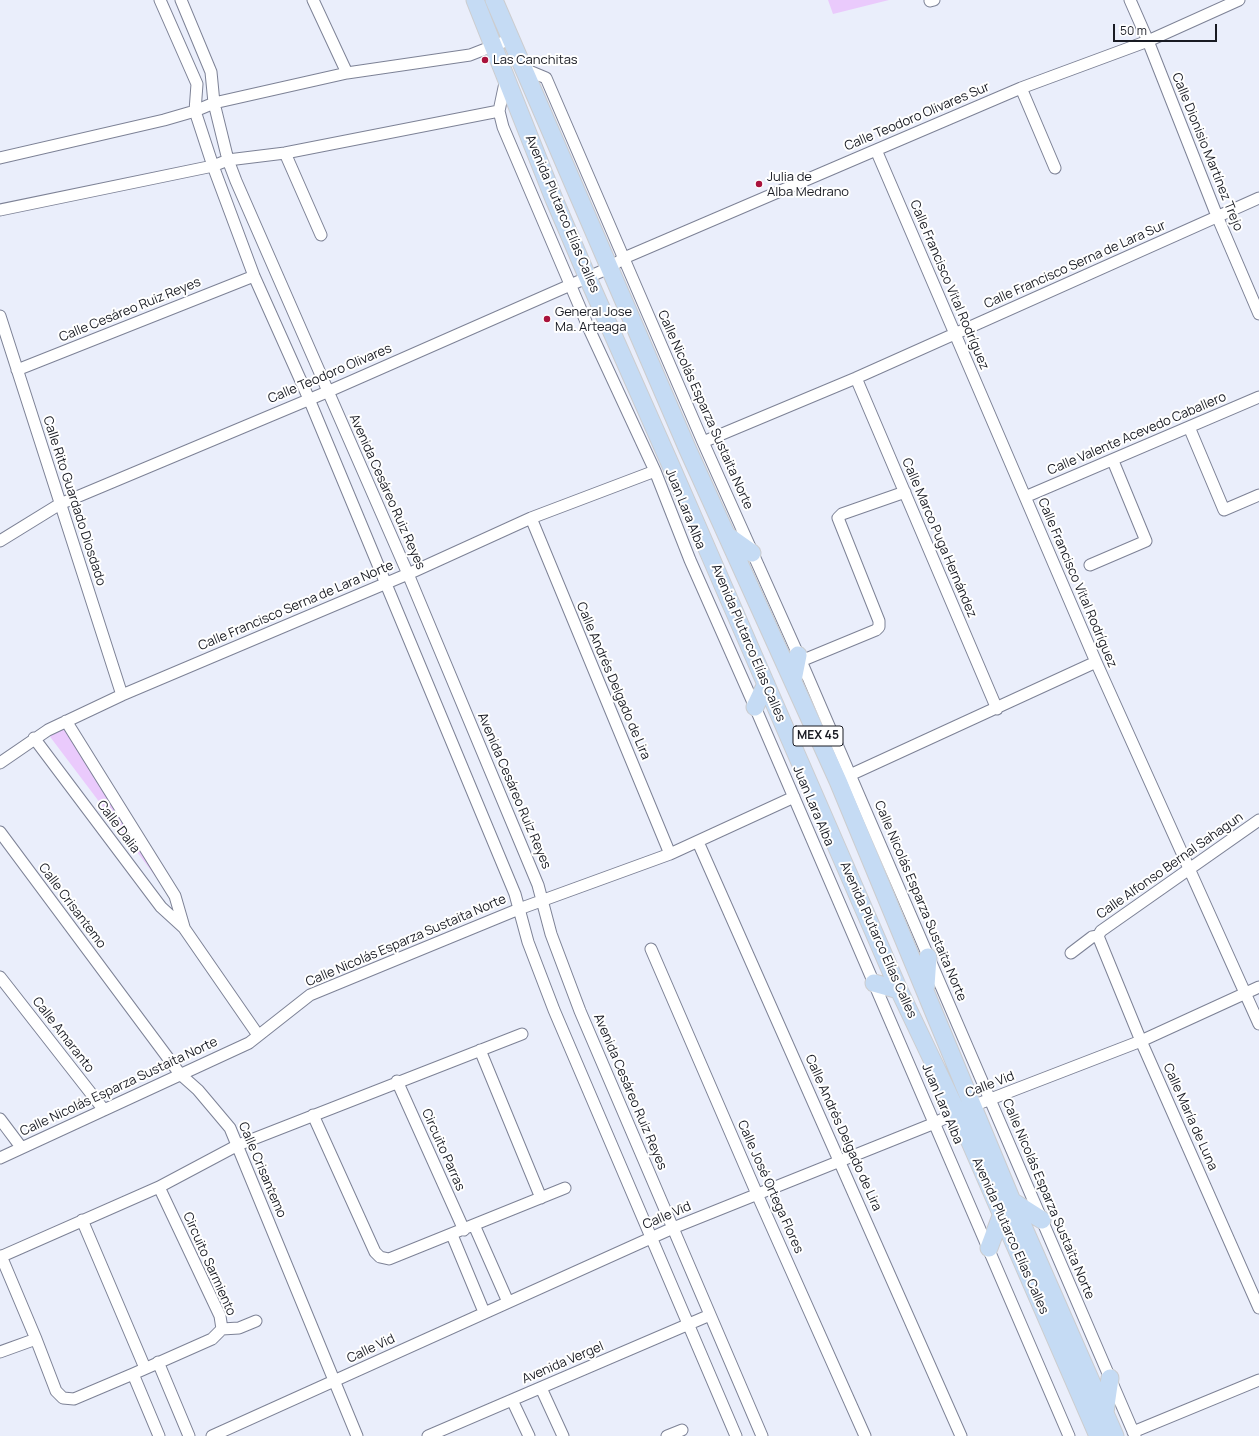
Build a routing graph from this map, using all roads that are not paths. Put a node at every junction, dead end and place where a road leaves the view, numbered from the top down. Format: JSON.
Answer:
{"nodes":[{"id":1,"x":160,"y":0,"type":"edge"},
{"id":2,"x":181,"y":0,"type":"edge"},
{"id":3,"x":313,"y":0,"type":"edge"},
{"id":4,"x":475,"y":0,"type":"edge"},
{"id":5,"x":494,"y":0,"type":"edge"},
{"id":6,"x":1130,"y":0,"type":"edge"},
{"id":7,"x":1239,"y":0,"type":"edge"},
{"id":8,"x":511,"y":39,"type":"junction"},
{"id":9,"x":1148,"y":40,"type":"junction"},
{"id":10,"x":494,"y":46,"type":"junction"},
{"id":11,"x":522,"y":68,"type":"junction"},
{"id":12,"x":347,"y":73,"type":"junction"},
{"id":13,"x":506,"y":75,"type":"junction"},
{"id":14,"x":1021,"y":88,"type":"junction"},
{"id":15,"x":214,"y":103,"type":"junction"},
{"id":16,"x":195,"y":111,"type":"junction"},
{"id":17,"x":499,"y":111,"type":"junction"},
{"id":18,"x":876,"y":150,"type":"junction"},
{"id":19,"x":285,"y":153,"type":"junction"},
{"id":20,"x":0,"y":158,"type":"edge"},
{"id":21,"x":228,"y":160,"type":"junction"},
{"id":22,"x":213,"y":166,"type":"junction"},
{"id":23,"x":1055,"y":168,"type":"dead end"},
{"id":24,"x":1259,"y":198,"type":"edge"},
{"id":25,"x":0,"y":210,"type":"edge"},
{"id":26,"x":1217,"y":216,"type":"junction"},
{"id":27,"x":321,"y":235,"type":"dead end"},
{"id":28,"x":624,"y":258,"type":"junction"},
{"id":29,"x":609,"y":268,"type":"junction"},
{"id":30,"x":254,"y":276,"type":"junction"},
{"id":31,"x":587,"y":276,"type":"junction"},
{"id":32,"x":570,"y":284,"type":"junction"},
{"id":33,"x":1259,"y":314,"type":"edge"},
{"id":34,"x":0,"y":316,"type":"edge"},
{"id":35,"x":955,"y":334,"type":"junction"},
{"id":36,"x":17,"y":370,"type":"junction"},
{"id":37,"x":856,"y":378,"type":"junction"},
{"id":38,"x":327,"y":392,"type":"junction"},
{"id":39,"x":1259,"y":397,"type":"edge"},
{"id":40,"x":309,"y":399,"type":"junction"},
{"id":41,"x":1189,"y":428,"type":"junction"},
{"id":42,"x":703,"y":442,"type":"junction"},
{"id":43,"x":1113,"y":461,"type":"junction"},
{"id":44,"x":655,"y":471,"type":"junction"},
{"id":45,"x":905,"y":492,"type":"junction"},
{"id":46,"x":1259,"y":495,"type":"edge"},
{"id":47,"x":1025,"y":497,"type":"junction"},
{"id":48,"x":60,"y":504,"type":"junction"},
{"id":49,"x":531,"y":518,"type":"junction"},
{"id":50,"x":728,"y":536,"type":"junction"},
{"id":51,"x":0,"y":541,"type":"edge"},
{"id":52,"x":709,"y":552,"type":"junction"},
{"id":53,"x":752,"y":553,"type":"junction"},
{"id":54,"x":690,"y":560,"type":"junction"},
{"id":55,"x":1090,"y":565,"type":"dead end"},
{"id":56,"x":408,"y":574,"type":"junction"},
{"id":57,"x":386,"y":583,"type":"junction"},
{"id":58,"x":800,"y":658,"type":"junction"},
{"id":59,"x":1096,"y":662,"type":"junction"},
{"id":60,"x":793,"y":680,"type":"junction"},
{"id":61,"x":766,"y":684,"type":"junction"},
{"id":62,"x":122,"y":695,"type":"junction"},
{"id":63,"x":755,"y":707,"type":"junction"},
{"id":64,"x":997,"y":709,"type":"junction"},
{"id":65,"x":66,"y":721,"type":"junction"},
{"id":66,"x":34,"y":738,"type":"junction"},
{"id":67,"x":0,"y":763,"type":"edge"},
{"id":68,"x":850,"y":775,"type":"junction"},
{"id":69,"x":794,"y":797,"type":"junction"},
{"id":70,"x":1259,"y":820,"type":"edge"},
{"id":71,"x":0,"y":832,"type":"edge"},
{"id":72,"x":698,"y":842,"type":"junction"},
{"id":73,"x":670,"y":854,"type":"junction"},
{"id":74,"x":1189,"y":868,"type":"junction"},
{"id":75,"x":543,"y":901,"type":"junction"},
{"id":76,"x":519,"y":909,"type":"junction"},
{"id":77,"x":184,"y":928,"type":"junction"},
{"id":78,"x":1098,"y":936,"type":"junction"},
{"id":79,"x":651,"y":949,"type":"dead end"},
{"id":80,"x":1071,"y":953,"type":"dead end"},
{"id":81,"x":928,"y":957,"type":"junction"},
{"id":82,"x":0,"y":977,"type":"edge"},
{"id":83,"x":874,"y":983,"type":"junction"},
{"id":84,"x":926,"y":988,"type":"junction"},
{"id":85,"x":1259,"y":988,"type":"edge"},
{"id":86,"x":899,"y":990,"type":"junction"},
{"id":87,"x":1246,"y":993,"type":"junction"},
{"id":88,"x":1259,"y":1024,"type":"edge"},
{"id":89,"x":522,"y":1034,"type":"dead end"},
{"id":90,"x":258,"y":1035,"type":"junction"},
{"id":91,"x":1141,"y":1041,"type":"junction"},
{"id":92,"x":480,"y":1050,"type":"junction"},
{"id":93,"x":180,"y":1074,"type":"junction"},
{"id":94,"x":397,"y":1081,"type":"junction"},
{"id":95,"x":990,"y":1100,"type":"junction"},
{"id":96,"x":104,"y":1110,"type":"junction"},
{"id":97,"x":965,"y":1110,"type":"junction"},
{"id":98,"x":313,"y":1116,"type":"junction"},
{"id":99,"x":0,"y":1119,"type":"edge"},
{"id":100,"x":935,"y":1123,"type":"junction"},
{"id":101,"x":238,"y":1145,"type":"junction"},
{"id":102,"x":21,"y":1148,"type":"junction"},
{"id":103,"x":0,"y":1158,"type":"edge"},
{"id":104,"x":839,"y":1160,"type":"junction"},
{"id":105,"x":158,"y":1187,"type":"junction"},
{"id":106,"x":565,"y":1188,"type":"dead end"},
{"id":107,"x":757,"y":1194,"type":"junction"},
{"id":108,"x":541,"y":1198,"type":"junction"},
{"id":109,"x":1012,"y":1201,"type":"junction"},
{"id":110,"x":1001,"y":1216,"type":"junction"},
{"id":111,"x":82,"y":1220,"type":"junction"},
{"id":112,"x":1042,"y":1220,"type":"junction"},
{"id":113,"x":469,"y":1228,"type":"junction"},
{"id":114,"x":673,"y":1228,"type":"junction"},
{"id":115,"x":452,"y":1235,"type":"junction"},
{"id":116,"x":651,"y":1238,"type":"junction"},
{"id":117,"x":988,"y":1248,"type":"junction"},
{"id":118,"x":1,"y":1256,"type":"edge"},
{"id":119,"x":508,"y":1302,"type":"junction"},
{"id":120,"x":1259,"y":1308,"type":"edge"},
{"id":121,"x":484,"y":1312,"type":"junction"},
{"id":122,"x":710,"y":1315,"type":"junction"},
{"id":123,"x":256,"y":1321,"type":"dead end"},
{"id":124,"x":688,"y":1325,"type":"junction"},
{"id":125,"x":222,"y":1329,"type":"junction"},
{"id":126,"x":36,"y":1339,"type":"junction"},
{"id":127,"x":0,"y":1352,"type":"edge"},
{"id":128,"x":158,"y":1362,"type":"junction"},
{"id":129,"x":145,"y":1368,"type":"junction"},
{"id":130,"x":133,"y":1374,"type":"junction"},
{"id":131,"x":1110,"y":1378,"type":"junction"},
{"id":132,"x":1259,"y":1380,"type":"edge"},
{"id":133,"x":334,"y":1382,"type":"junction"},
{"id":134,"x":541,"y":1388,"type":"junction"},
{"id":135,"x":512,"y":1400,"type":"junction"},
{"id":136,"x":1105,"y":1412,"type":"junction"},
{"id":137,"x":682,"y":1430,"type":"dead end"},
{"id":138,"x":1134,"y":1434,"type":"edge"},
{"id":139,"x":159,"y":1436,"type":"edge"},
{"id":140,"x":189,"y":1436,"type":"edge"},
{"id":141,"x":212,"y":1436,"type":"edge"},
{"id":142,"x":357,"y":1436,"type":"edge"},
{"id":143,"x":428,"y":1436,"type":"edge"},
{"id":144,"x":529,"y":1436,"type":"edge"},
{"id":145,"x":563,"y":1436,"type":"edge"},
{"id":146,"x":667,"y":1436,"type":"edge"},
{"id":147,"x":736,"y":1436,"type":"edge"},
{"id":148,"x":762,"y":1436,"type":"edge"},
{"id":149,"x":865,"y":1436,"type":"edge"},
{"id":150,"x":961,"y":1436,"type":"edge"},
{"id":151,"x":1069,"y":1436,"type":"edge"},
{"id":152,"x":1098,"y":1436,"type":"edge"},
{"id":153,"x":1115,"y":1436,"type":"edge"}],
"edges":[{"from":1,"to":16,"type":"street"},
{"from":2,"to":15,"type":"street","name":"Avenida Cesáreo Ruiz Reyes"},
{"from":3,"to":12,"type":"street"},
{"from":4,"to":10,"type":"main road","name":"Avenida Plutarco Elías Calles","number":"MEX 45"},
{"from":5,"to":8,"type":"main road","name":"Avenida Plutarco Elías Calles","number":"MEX 45"},
{"from":6,"to":9,"type":"street","name":"Calle Dionisio Martínez Trejo"},
{"from":7,"to":9,"type":"street","name":"Calle Teodoro Olivares Sur"},
{"from":8,"to":10,"type":"street"},
{"from":8,"to":11,"type":"main road","name":"Avenida Plutarco Elías Calles","number":"MEX 45"},
{"from":9,"to":14,"type":"street","name":"Calle Teodoro Olivares Sur"},
{"from":9,"to":26,"type":"street","name":"Calle Dionisio Martínez Trejo"},
{"from":10,"to":12,"type":"street"},
{"from":10,"to":13,"type":"main road","name":"Avenida Plutarco Elías Calles","number":"MEX 45"},
{"from":11,"to":28,"type":"street","name":"Calle Nicolás Esparza Sustaita Norte"},
{"from":11,"to":29,"type":"main road","name":"Avenida Plutarco Elías Calles","number":"MEX 45"},
{"from":12,"to":15,"type":"street"},
{"from":13,"to":17,"type":"street","name":"Juan Lara Alba"},
{"from":13,"to":31,"type":"main road","name":"Avenida Plutarco Elías Calles","number":"MEX 45"},
{"from":14,"to":18,"type":"street","name":"Calle Teodoro Olivares Sur"},
{"from":14,"to":23,"type":"street"},
{"from":15,"to":16,"type":"street"},
{"from":15,"to":21,"type":"street","name":"Avenida Cesáreo Ruiz Reyes"},
{"from":16,"to":20,"type":"street"},
{"from":16,"to":22,"type":"street"},
{"from":17,"to":19,"type":"street"},
{"from":17,"to":32,"type":"street","name":"Juan Lara Alba"},
{"from":18,"to":28,"type":"street","name":"Calle Teodoro Olivares Sur"},
{"from":18,"to":35,"type":"street","name":"Calle Francisco Vital Rodríguez"},
{"from":19,"to":21,"type":"street"},
{"from":19,"to":27,"type":"street"},
{"from":21,"to":22,"type":"street"},
{"from":21,"to":38,"type":"street","name":"Avenida Cesáreo Ruiz Reyes"},
{"from":22,"to":25,"type":"street"},
{"from":22,"to":30,"type":"street"},
{"from":24,"to":26,"type":"street","name":"Calle Francisco Serna de Lara Sur"},
{"from":26,"to":33,"type":"street","name":"Calle Dionisio Martínez Trejo"},
{"from":26,"to":35,"type":"street","name":"Calle Francisco Serna de Lara Sur"},
{"from":28,"to":29,"type":"street","name":"Calle Teodoro Olivares Sur"},
{"from":28,"to":42,"type":"street","name":"Calle Nicolás Esparza Sustaita Norte"},
{"from":29,"to":31,"type":"street","name":"Calle Teodoro Olivares"},
{"from":29,"to":50,"type":"main road","name":"Avenida Plutarco Elías Calles","number":"MEX 45"},
{"from":30,"to":36,"type":"street","name":"Calle Cesáreo Ruiz Reyes"},
{"from":30,"to":40,"type":"street"},
{"from":31,"to":32,"type":"street","name":"Calle Teodoro Olivares"},
{"from":31,"to":52,"type":"main road","name":"Avenida Plutarco Elías Calles","number":"MEX 45"},
{"from":32,"to":38,"type":"street","name":"Calle Teodoro Olivares"},
{"from":32,"to":44,"type":"street","name":"Juan Lara Alba"},
{"from":34,"to":36,"type":"street","name":"Calle Rito Guardado Diosdado"},
{"from":35,"to":37,"type":"street","name":"Calle Francisco Serna de Lara Sur"},
{"from":35,"to":47,"type":"street","name":"Calle Francisco Vital Rodríguez"},
{"from":36,"to":48,"type":"street","name":"Calle Rito Guardado Diosdado"},
{"from":37,"to":42,"type":"street","name":"Calle Francisco Serna de Lara Sur"},
{"from":37,"to":45,"type":"street","name":"Calle Marco Puga Hernández"},
{"from":38,"to":40,"type":"street","name":"Calle Teodoro Olivares"},
{"from":38,"to":56,"type":"street","name":"Avenida Cesáreo Ruiz Reyes"},
{"from":39,"to":41,"type":"street","name":"Calle Valente Acevedo Caballero"},
{"from":40,"to":48,"type":"street","name":"Calle Teodoro Olivares"},
{"from":40,"to":57,"type":"street"},
{"from":41,"to":43,"type":"street","name":"Calle Valente Acevedo Caballero"},
{"from":41,"to":46,"type":"street"},
{"from":42,"to":53,"type":"street","name":"Calle Nicolás Esparza Sustaita Norte"},
{"from":43,"to":47,"type":"street","name":"Calle Valente Acevedo Caballero"},
{"from":43,"to":55,"type":"street"},
{"from":44,"to":49,"type":"street","name":"Calle Francisco Serna de Lara Norte"},
{"from":44,"to":54,"type":"street","name":"Juan Lara Alba"},
{"from":45,"to":58,"type":"street"},
{"from":45,"to":64,"type":"street","name":"Calle Marco Puga Hernández"},
{"from":47,"to":59,"type":"street","name":"Calle Francisco Vital Rodríguez"},
{"from":48,"to":51,"type":"street","name":"Calle Teodoro Olivares"},
{"from":48,"to":62,"type":"street","name":"Calle Rito Guardado Diosdado"},
{"from":49,"to":56,"type":"street","name":"Calle Francisco Serna de Lara Norte"},
{"from":49,"to":73,"type":"street","name":"Calle Andrés Delgado de Lira"},
{"from":50,"to":53,"type":"main road"},
{"from":50,"to":60,"type":"main road","name":"Avenida Plutarco Elías Calles","number":"MEX 45"},
{"from":52,"to":54,"type":"street"},
{"from":52,"to":61,"type":"main road","name":"Avenida Plutarco Elías Calles","number":"MEX 45"},
{"from":53,"to":58,"type":"street","name":"Calle Nicolás Esparza Sustaita Norte"},
{"from":54,"to":63,"type":"street","name":"Juan Lara Alba"},
{"from":56,"to":57,"type":"street","name":"Calle Francisco Serna de Lara Norte"},
{"from":56,"to":75,"type":"street","name":"Avenida Cesáreo Ruiz Reyes"},
{"from":57,"to":62,"type":"street","name":"Calle Francisco Serna de Lara Norte"},
{"from":57,"to":76,"type":"street"},
{"from":58,"to":60,"type":"main road"},
{"from":58,"to":68,"type":"street","name":"Calle Nicolás Esparza Sustaita Norte"},
{"from":59,"to":64,"type":"street"},
{"from":59,"to":74,"type":"street","name":"Calle Francisco Vital Rodríguez"},
{"from":60,"to":84,"type":"main road","name":"Avenida Plutarco Elías Calles","number":"MEX 45"},
{"from":61,"to":63,"type":"main road"},
{"from":61,"to":86,"type":"main road","name":"Avenida Plutarco Elías Calles","number":"MEX 45"},
{"from":62,"to":65,"type":"street","name":"Calle Francisco Serna de Lara Norte"},
{"from":63,"to":69,"type":"street","name":"Juan Lara Alba"},
{"from":64,"to":68,"type":"street"},
{"from":65,"to":66,"type":"street","name":"Calle Francisco Serna de Lara Norte"},
{"from":65,"to":77,"type":"street","name":"Calle Dalia"},
{"from":66,"to":67,"type":"street","name":"Calle Francisco Serna de Lara Norte"},
{"from":66,"to":77,"type":"street","name":"Calle Dalia"},
{"from":68,"to":81,"type":"street","name":"Calle Nicolás Esparza Sustaita Norte"},
{"from":69,"to":72,"type":"street","name":"Calle Nicolás Esparza Sustaita Norte"},
{"from":69,"to":83,"type":"street","name":"Juan Lara Alba"},
{"from":70,"to":74,"type":"street","name":"Calle Alfonso Bernal Sahagun"},
{"from":71,"to":93,"type":"street","name":"Calle Crisantemo"},
{"from":72,"to":73,"type":"street","name":"Calle Nicolás Esparza Sustaita Norte"},
{"from":72,"to":104,"type":"street","name":"Calle Andrés Delgado de Lira"},
{"from":73,"to":75,"type":"street","name":"Calle Nicolás Esparza Sustaita Norte"},
{"from":74,"to":78,"type":"street","name":"Calle Alfonso Bernal Sahagun"},
{"from":74,"to":87,"type":"street","name":"Calle Francisco Vital Rodríguez"},
{"from":75,"to":76,"type":"street","name":"Calle Nicolás Esparza Sustaita Norte"},
{"from":75,"to":114,"type":"street","name":"Avenida Cesáreo Ruiz Reyes"},
{"from":76,"to":90,"type":"street","name":"Calle Nicolás Esparza Sustaita Norte"},
{"from":76,"to":116,"type":"street"},
{"from":77,"to":90,"type":"street","name":"Calle Dalia"},
{"from":78,"to":80,"type":"street","name":"Calle Alfonso Bernal Sahagun"},
{"from":78,"to":91,"type":"street","name":"Calle María de Luna"},
{"from":79,"to":107,"type":"street","name":"Calle José Ortega Flores"},
{"from":81,"to":84,"type":"main road"},
{"from":81,"to":95,"type":"street","name":"Calle Nicolás Esparza Sustaita Norte"},
{"from":82,"to":96,"type":"street","name":"Calle Amaranto"},
{"from":83,"to":86,"type":"main road"},
{"from":83,"to":100,"type":"street","name":"Juan Lara Alba"},
{"from":84,"to":97,"type":"main road","name":"Avenida Plutarco Elías Calles","number":"MEX 45"},
{"from":85,"to":87,"type":"street","name":"Calle Vid"},
{"from":86,"to":97,"type":"main road","name":"Avenida Plutarco Elías Calles","number":"MEX 45"},
{"from":87,"to":88,"type":"street","name":"Calle Francisco Vital Rodríguez"},
{"from":87,"to":91,"type":"street","name":"Calle Vid"},
{"from":89,"to":92,"type":"street"},
{"from":90,"to":93,"type":"street","name":"Calle Nicolás Esparza Sustaita Norte"},
{"from":91,"to":95,"type":"street","name":"Calle Vid"},
{"from":91,"to":120,"type":"street","name":"Calle María de Luna"},
{"from":92,"to":94,"type":"street"},
{"from":92,"to":108,"type":"street"},
{"from":93,"to":96,"type":"street","name":"Calle Nicolás Esparza Sustaita Norte"},
{"from":93,"to":101,"type":"street","name":"Calle Crisantemo"},
{"from":94,"to":98,"type":"street"},
{"from":94,"to":113,"type":"street","name":"Circuito Parras"},
{"from":95,"to":97,"type":"street","name":"Calle Vid"},
{"from":95,"to":112,"type":"street","name":"Calle Nicolás Esparza Sustaita Norte"},
{"from":96,"to":102,"type":"street","name":"Calle Nicolás Esparza Sustaita Norte"},
{"from":97,"to":100,"type":"street","name":"Calle Vid"},
{"from":97,"to":109,"type":"main road","name":"Avenida Plutarco Elías Calles","number":"MEX 45"},
{"from":97,"to":110,"type":"main road","name":"Avenida Plutarco Elías Calles","number":"MEX 45"},
{"from":98,"to":101,"type":"street"},
{"from":98,"to":115,"type":"street"},
{"from":99,"to":102,"type":"street"},
{"from":100,"to":104,"type":"street","name":"Calle Vid"},
{"from":100,"to":117,"type":"street","name":"Juan Lara Alba"},
{"from":101,"to":105,"type":"street","name":"Circuito Sarmiento"},
{"from":101,"to":133,"type":"street","name":"Calle Crisantemo"},
{"from":102,"to":103,"type":"street","name":"Calle Nicolás Esparza Sustaita Norte"},
{"from":104,"to":107,"type":"street","name":"Calle Vid"},
{"from":104,"to":150,"type":"street","name":"Calle Andrés Delgado de Lira"},
{"from":105,"to":111,"type":"street","name":"Circuito Sarmiento"},
{"from":105,"to":125,"type":"street","name":"Circuito Sarmiento"},
{"from":106,"to":108,"type":"street"},
{"from":107,"to":114,"type":"street","name":"Calle Vid"},
{"from":107,"to":149,"type":"street","name":"Calle José Ortega Flores"},
{"from":108,"to":113,"type":"street"},
{"from":109,"to":112,"type":"main road"},
{"from":109,"to":136,"type":"main road","name":"Avenida Plutarco Elías Calles","number":"MEX 45"},
{"from":110,"to":117,"type":"main road"},
{"from":110,"to":152,"type":"main road","name":"Avenida Plutarco Elías Calles","number":"MEX 45"},
{"from":111,"to":118,"type":"street","name":"Circuito Sarmiento"},
{"from":111,"to":129,"type":"street"},
{"from":112,"to":131,"type":"street","name":"Calle Nicolás Esparza Sustaita Norte"},
{"from":113,"to":115,"type":"street"},
{"from":113,"to":119,"type":"street","name":"Circuito Parras"},
{"from":114,"to":116,"type":"street","name":"Calle Vid"},
{"from":114,"to":122,"type":"street","name":"Avenida Cesáreo Ruiz Reyes"},
{"from":115,"to":121,"type":"street"},
{"from":116,"to":119,"type":"street","name":"Calle Vid"},
{"from":116,"to":124,"type":"street"},
{"from":117,"to":151,"type":"street","name":"Juan Lara Alba"},
{"from":118,"to":126,"type":"street","name":"Circuito Sarmiento"},
{"from":119,"to":121,"type":"street","name":"Calle Vid"},
{"from":121,"to":133,"type":"street","name":"Calle Vid"},
{"from":122,"to":124,"type":"street","name":"Avenida Vergel"},
{"from":122,"to":148,"type":"street","name":"Avenida Cesáreo Ruiz Reyes"},
{"from":123,"to":125,"type":"street"},
{"from":124,"to":134,"type":"street","name":"Avenida Vergel"},
{"from":124,"to":147,"type":"street"},
{"from":125,"to":128,"type":"street","name":"Circuito Sarmiento"},
{"from":126,"to":127,"type":"street"},
{"from":126,"to":130,"type":"street","name":"Circuito Sarmiento"},
{"from":128,"to":129,"type":"street","name":"Circuito Sarmiento"},
{"from":128,"to":140,"type":"street"},
{"from":129,"to":130,"type":"street","name":"Circuito Sarmiento"},
{"from":130,"to":139,"type":"street"},
{"from":131,"to":136,"type":"main road"},
{"from":131,"to":138,"type":"street","name":"Calle Nicolás Esparza Sustaita Norte"},
{"from":132,"to":138,"type":"street"},
{"from":133,"to":141,"type":"street","name":"Calle Vid"},
{"from":133,"to":142,"type":"street","name":"Calle Crisantemo"},
{"from":134,"to":135,"type":"street","name":"Avenida Vergel"},
{"from":134,"to":145,"type":"street"},
{"from":135,"to":143,"type":"street","name":"Avenida Vergel"},
{"from":135,"to":144,"type":"street"},
{"from":136,"to":153,"type":"main road","name":"Avenida Plutarco Elías Calles","number":"MEX 45"},
{"from":137,"to":146,"type":"street"}]}
